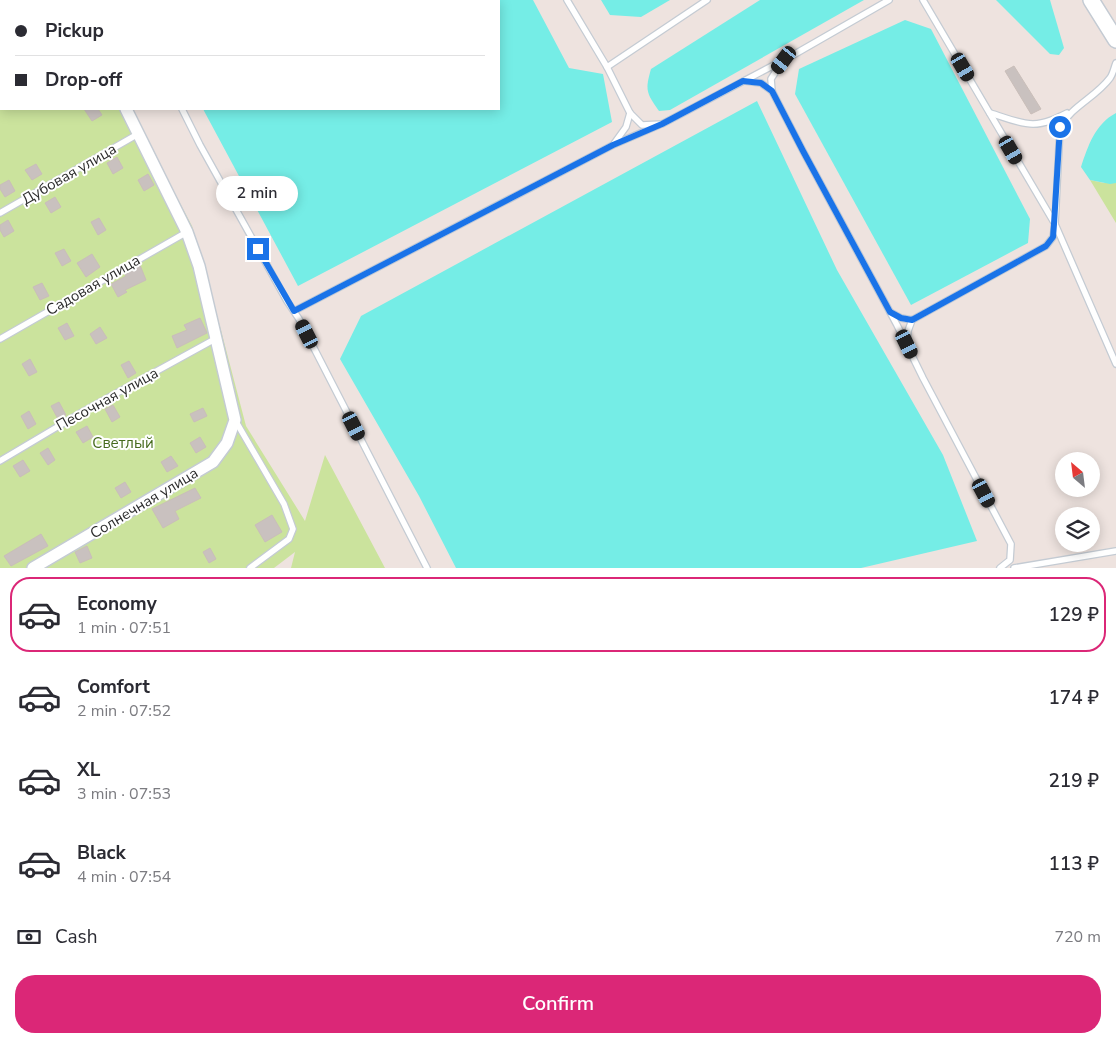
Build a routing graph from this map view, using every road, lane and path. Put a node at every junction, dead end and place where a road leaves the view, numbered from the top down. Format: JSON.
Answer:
{"nodes":[{"id":1,"x":567,"y":0,"type":"edge"},
{"id":2,"x":707,"y":0,"type":"edge"},
{"id":3,"x":889,"y":0,"type":"edge"},
{"id":4,"x":923,"y":0,"type":"edge"},
{"id":5,"x":1091,"y":0,"type":"edge"},
{"id":6,"x":1116,"y":40,"type":"edge"},
{"id":7,"x":784,"y":60,"type":"junction"},
{"id":8,"x":1116,"y":63,"type":"edge"},
{"id":9,"x":607,"y":67,"type":"junction"},
{"id":10,"x":743,"y":81,"type":"junction"},
{"id":11,"x":772,"y":91,"type":"junction"},
{"id":12,"x":126,"y":110,"type":"edge"},
{"id":13,"x":182,"y":110,"type":"edge"},
{"id":14,"x":1074,"y":110,"type":"junction"},
{"id":15,"x":630,"y":113,"type":"junction"},
{"id":16,"x":990,"y":113,"type":"junction"},
{"id":17,"x":662,"y":124,"type":"junction"},
{"id":18,"x":138,"y":134,"type":"junction"},
{"id":19,"x":613,"y":145,"type":"junction"},
{"id":20,"x":0,"y":213,"type":"edge"},
{"id":21,"x":1054,"y":224,"type":"junction"},
{"id":22,"x":187,"y":232,"type":"junction"},
{"id":23,"x":294,"y":311,"type":"junction"},
{"id":24,"x":890,"y":312,"type":"junction"},
{"id":25,"x":912,"y":320,"type":"junction"},
{"id":26,"x":0,"y":339,"type":"edge"},
{"id":27,"x":215,"y":339,"type":"junction"},
{"id":28,"x":907,"y":344,"type":"junction"},
{"id":29,"x":1116,"y":364,"type":"edge"},
{"id":30,"x":235,"y":420,"type":"junction"},
{"id":31,"x":0,"y":461,"type":"edge"},
{"id":32,"x":1116,"y":551,"type":"edge"},
{"id":33,"x":33,"y":568,"type":"edge"},
{"id":34,"x":250,"y":568,"type":"edge"},
{"id":35,"x":427,"y":568,"type":"edge"},
{"id":36,"x":1000,"y":568,"type":"edge"},
{"id":37,"x":1014,"y":568,"type":"edge"}],
"edges":[{"from":1,"to":9,"type":"lane"},
{"from":2,"to":9,"type":"lane"},
{"from":3,"to":7,"type":"lane"},
{"from":4,"to":16,"type":"lane"},
{"from":5,"to":6,"type":"street"},
{"from":7,"to":10,"type":"lane"},
{"from":7,"to":11,"type":"lane"},
{"from":8,"to":14,"type":"lane"},
{"from":9,"to":15,"type":"lane"},
{"from":10,"to":11,"type":"lane"},
{"from":10,"to":17,"type":"lane"},
{"from":11,"to":24,"type":"lane"},
{"from":12,"to":18,"type":"street"},
{"from":13,"to":23,"type":"lane"},
{"from":14,"to":16,"type":"lane"},
{"from":14,"to":21,"type":"lane"},
{"from":15,"to":17,"type":"lane"},
{"from":15,"to":19,"type":"lane"},
{"from":16,"to":21,"type":"lane"},
{"from":17,"to":19,"type":"lane"},
{"from":18,"to":20,"type":"lane","name":"Дубовая улица"},
{"from":18,"to":22,"type":"street"},
{"from":19,"to":23,"type":"lane"},
{"from":21,"to":25,"type":"lane"},
{"from":21,"to":29,"type":"lane"},
{"from":22,"to":26,"type":"lane","name":"Садовая улица"},
{"from":22,"to":27,"type":"street"},
{"from":23,"to":35,"type":"lane"},
{"from":24,"to":25,"type":"lane"},
{"from":24,"to":28,"type":"lane"},
{"from":25,"to":28,"type":"lane"},
{"from":27,"to":30,"type":"street"},
{"from":27,"to":31,"type":"lane","name":"Песочная улица"},
{"from":28,"to":36,"type":"lane"},
{"from":30,"to":33,"type":"street","name":"Солнечная улица"},
{"from":30,"to":34,"type":"lane"},
{"from":32,"to":37,"type":"lane"}]}
